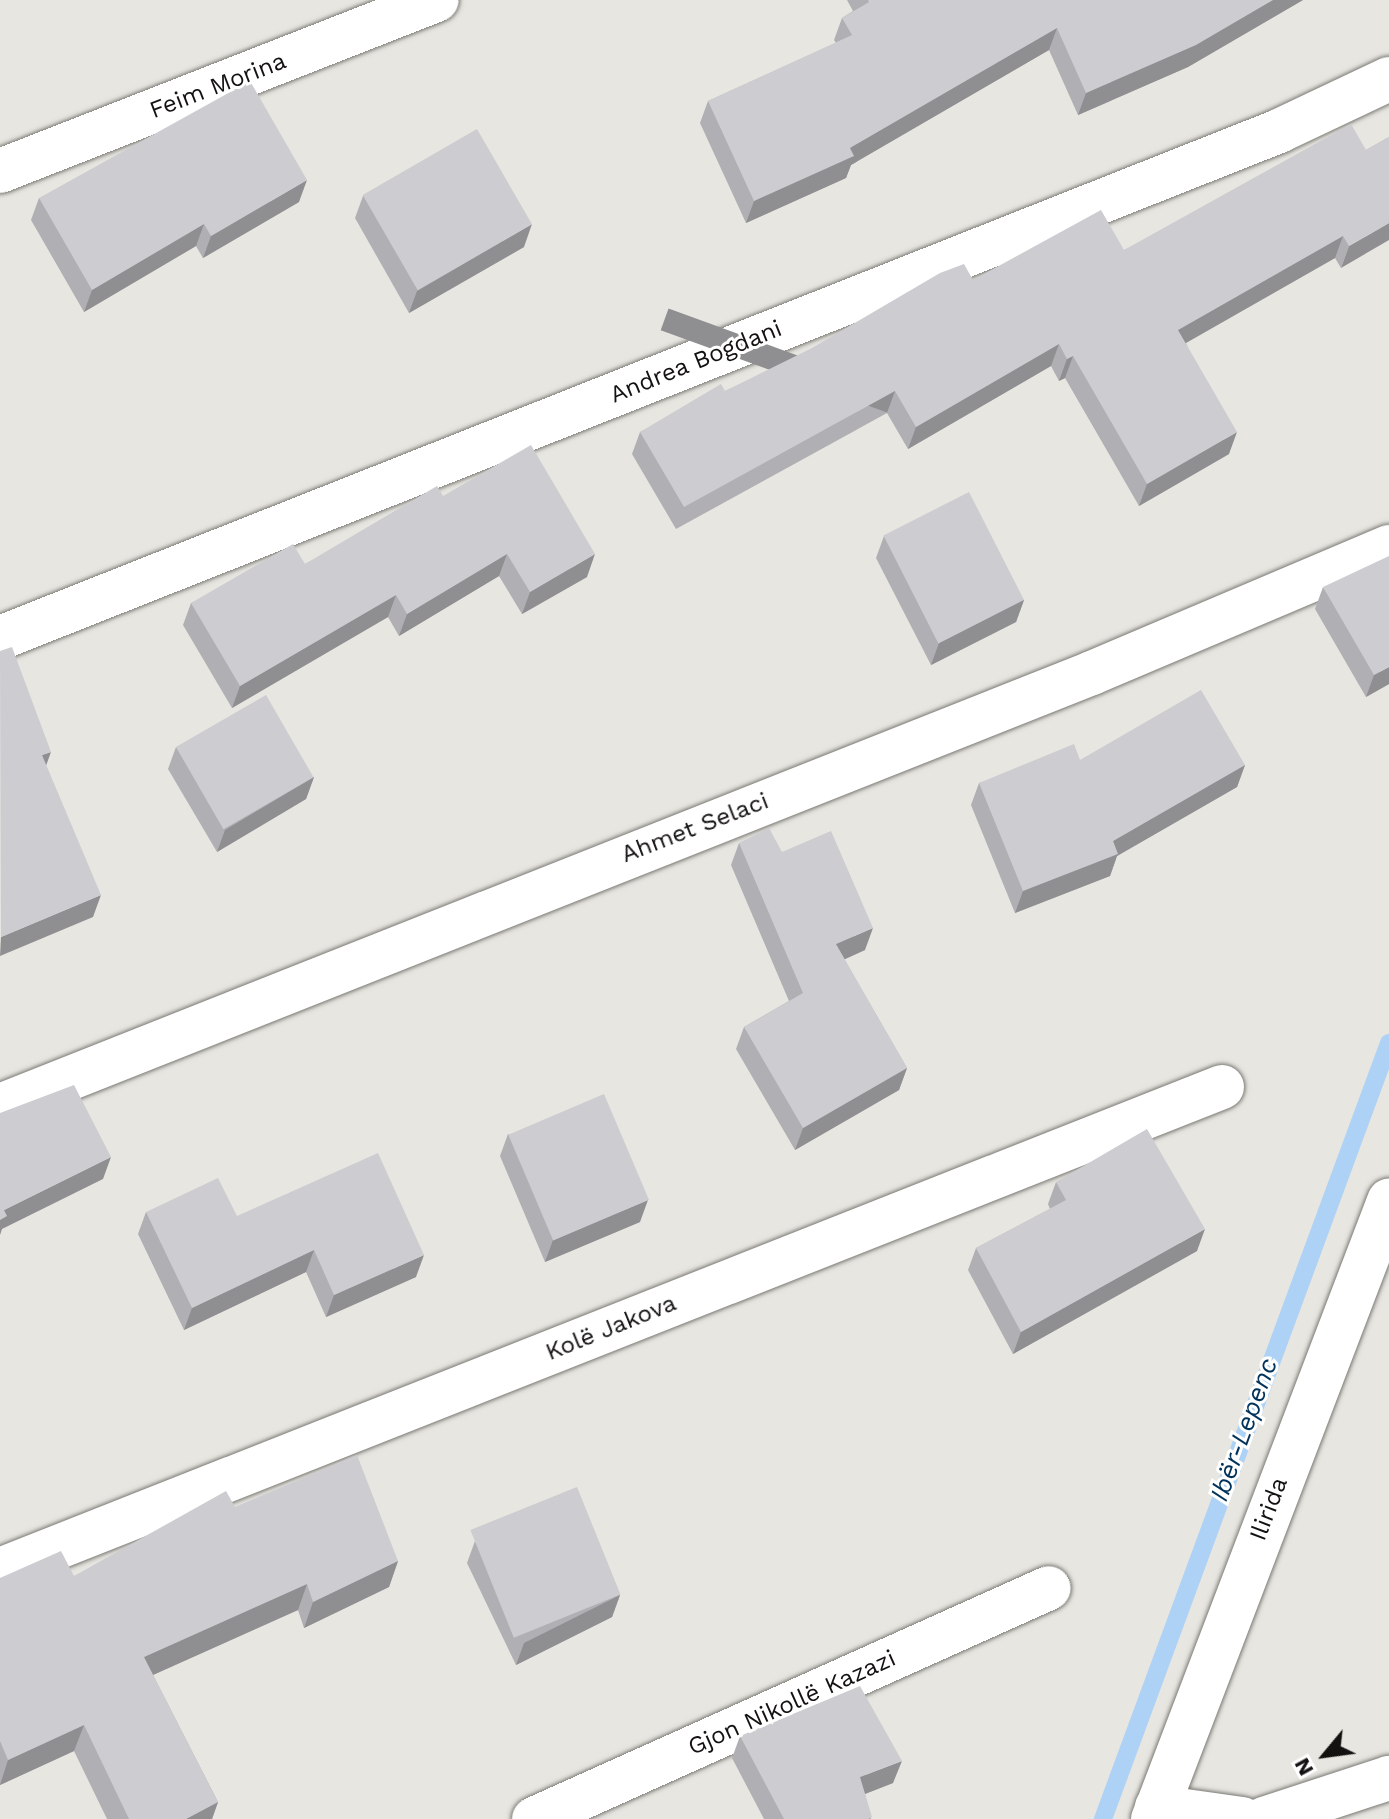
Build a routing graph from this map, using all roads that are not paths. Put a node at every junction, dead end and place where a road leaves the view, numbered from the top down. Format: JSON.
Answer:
{"nodes":[{"id":1,"x":437,"y":0,"type":"edge"},
{"id":2,"x":1389,"y":79,"type":"edge"},
{"id":3,"x":0,"y":171,"type":"edge"},
{"id":4,"x":1389,"y":547,"type":"edge"},
{"id":5,"x":0,"y":638,"type":"edge"},
{"id":6,"x":1222,"y":1087,"type":"dead end"},
{"id":7,"x":0,"y":1106,"type":"edge"},
{"id":8,"x":1389,"y":1201,"type":"edge"},
{"id":9,"x":0,"y":1570,"type":"edge"},
{"id":10,"x":1049,"y":1588,"type":"dead end"},
{"id":11,"x":1389,"y":1778,"type":"edge"},
{"id":12,"x":1155,"y":1813,"type":"edge"},
{"id":13,"x":534,"y":1819,"type":"edge"},
{"id":14,"x":1242,"y":1819,"type":"edge"},
{"id":15,"x":1264,"y":1819,"type":"edge"}],
"edges":[{"from":1,"to":3,"type":"street","name":"Feim Morina"},
{"from":2,"to":5,"type":"street","name":"Andrea Bogdani"},
{"from":4,"to":7,"type":"street","name":"Ahmet Selaci"},
{"from":6,"to":9,"type":"street","name":"Kolë Jakova"},
{"from":8,"to":12,"type":"street","name":"Ilirida"},
{"from":10,"to":13,"type":"street","name":"Gjon Nikollë Kazazi"},
{"from":11,"to":15,"type":"street"},
{"from":12,"to":14,"type":"street"}]}
